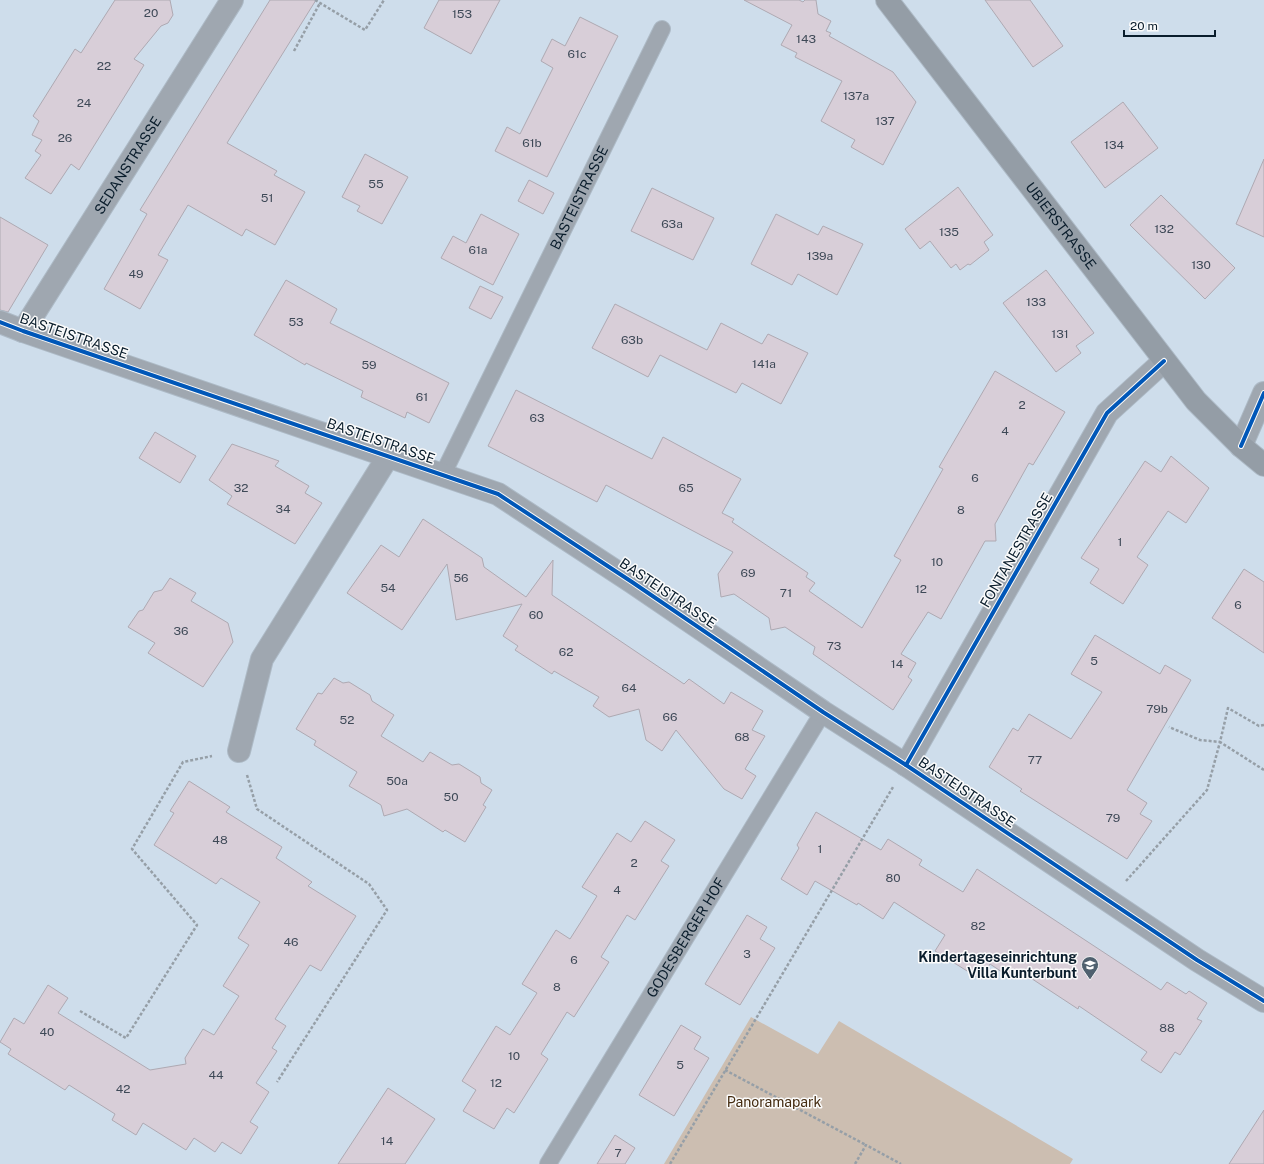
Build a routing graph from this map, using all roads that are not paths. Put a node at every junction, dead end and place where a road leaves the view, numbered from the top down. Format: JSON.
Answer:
{"nodes":[{"id":1,"x":232,"y":0,"type":"edge"},
{"id":2,"x":887,"y":0,"type":"edge"},
{"id":3,"x":662,"y":30,"type":"dead end"},
{"id":4,"x":0,"y":322,"type":"edge"},
{"id":5,"x":23,"y":331,"type":"junction"},
{"id":6,"x":1164,"y":361,"type":"junction"},
{"id":7,"x":1264,"y":392,"type":"edge"},
{"id":8,"x":1240,"y":446,"type":"junction"},
{"id":9,"x":389,"y":456,"type":"junction"},
{"id":10,"x":1264,"y":465,"type":"edge"},
{"id":11,"x":443,"y":474,"type":"junction"},
{"id":12,"x":824,"y":712,"type":"junction"},
{"id":13,"x":239,"y":751,"type":"road end"},
{"id":14,"x":906,"y":765,"type":"junction"},
{"id":15,"x":1264,"y":1001,"type":"edge"},
{"id":16,"x":548,"y":1164,"type":"edge"}],
"edges":[{"from":1,"to":5,"type":"street","name":"SEDANSTRASSE"},
{"from":2,"to":6,"type":"main road","name":"UBIERSTRASSE"},
{"from":3,"to":11,"type":"lane","name":"BASTEISTRASSE"},
{"from":4,"to":5,"type":"street","name":"BASTEISTRASSE"},
{"from":5,"to":9,"type":"street","name":"BASTEISTRASSE"},
{"from":6,"to":8,"type":"main road","name":"UBIERSTRASSE"},
{"from":6,"to":14,"type":"street","name":"FONTANESTRASSE"},
{"from":7,"to":8,"type":"street"},
{"from":8,"to":10,"type":"main road","name":"UBIERSTRASSE"},
{"from":9,"to":11,"type":"street","name":"BASTEISTRASSE"},
{"from":9,"to":13,"type":"street","name":"BASTEISTRASSE"},
{"from":11,"to":12,"type":"street","name":"BASTEISTRASSE"},
{"from":12,"to":14,"type":"street","name":"BASTEISTRASSE"},
{"from":12,"to":16,"type":"lane","name":"GODESBERGER HOF"},
{"from":14,"to":15,"type":"street","name":"BASTEISTRASSE"}]}
